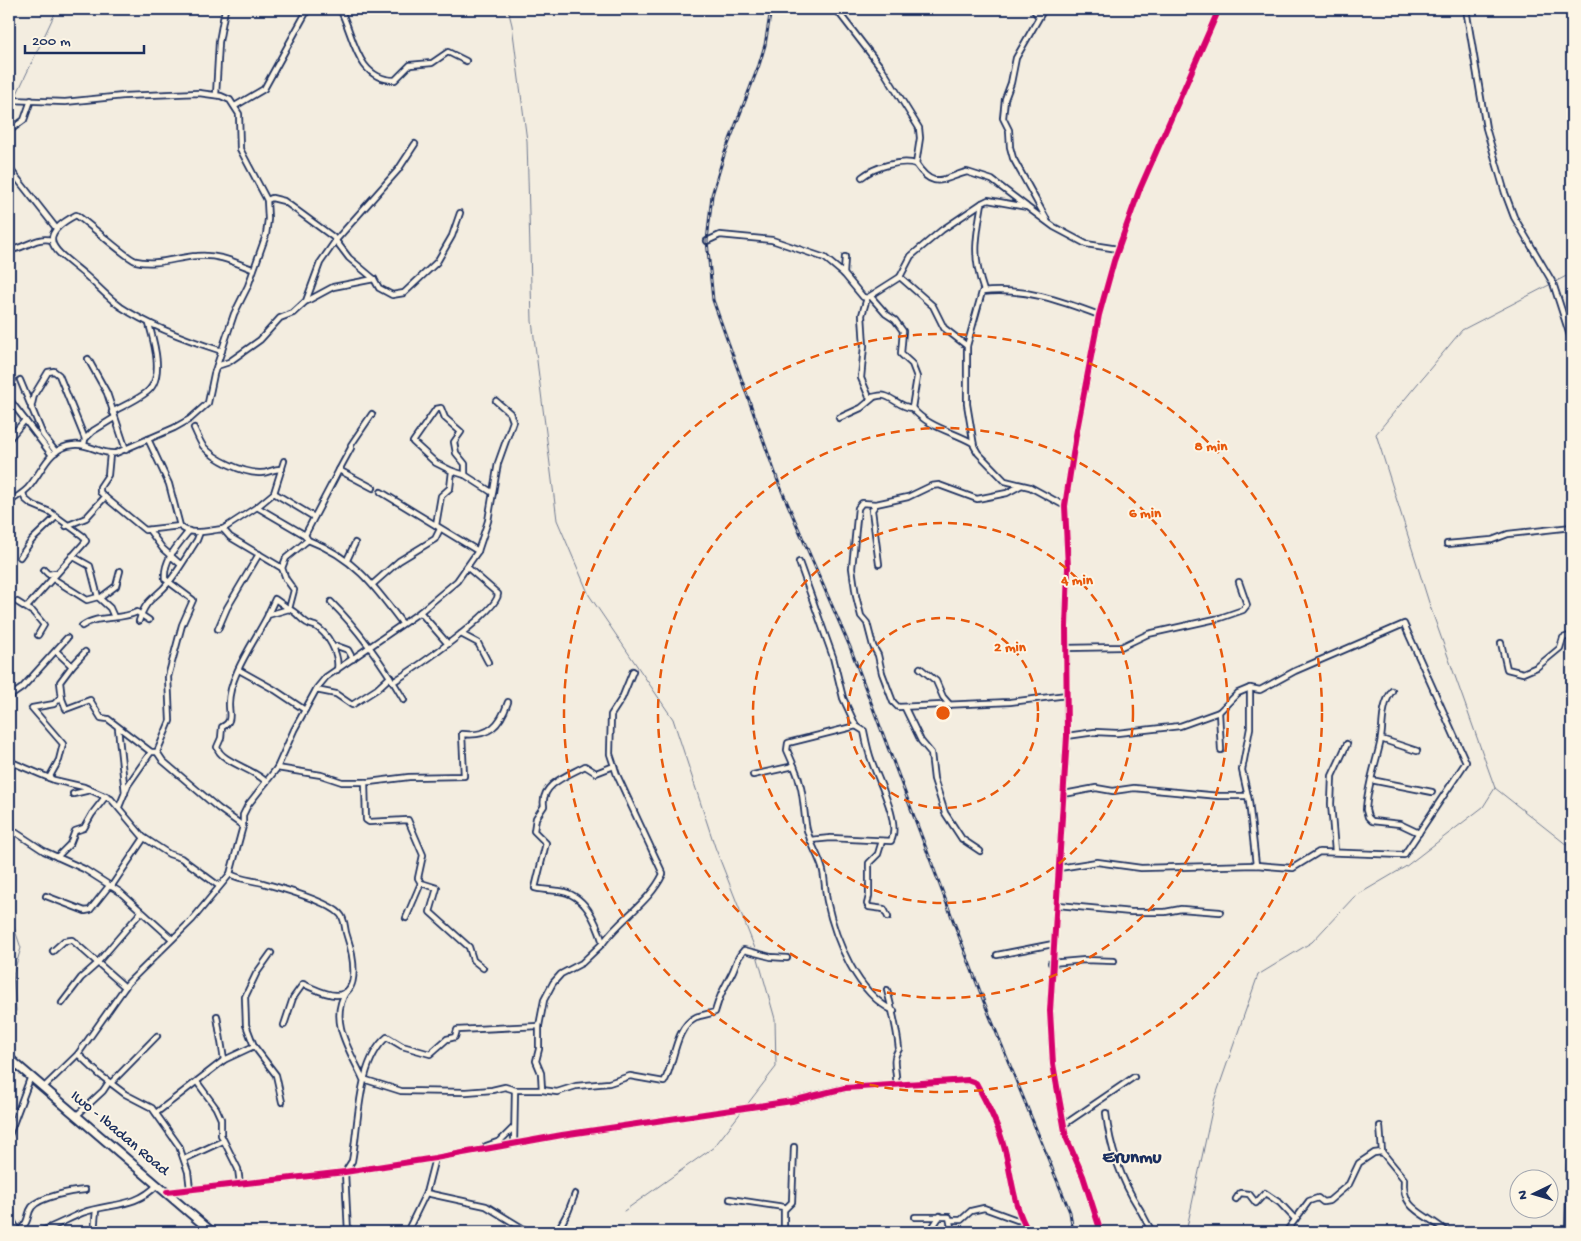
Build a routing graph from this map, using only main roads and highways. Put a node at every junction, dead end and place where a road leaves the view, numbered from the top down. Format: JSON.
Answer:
{"nodes":[{"id":1,"x":9,"y":1058,"type":"edge"},
{"id":2,"x":212,"y":1232,"type":"edge"}],
"edges":[{"from":1,"to":2,"type":"main road","name":"Iwo - Ibadan Road"}]}
